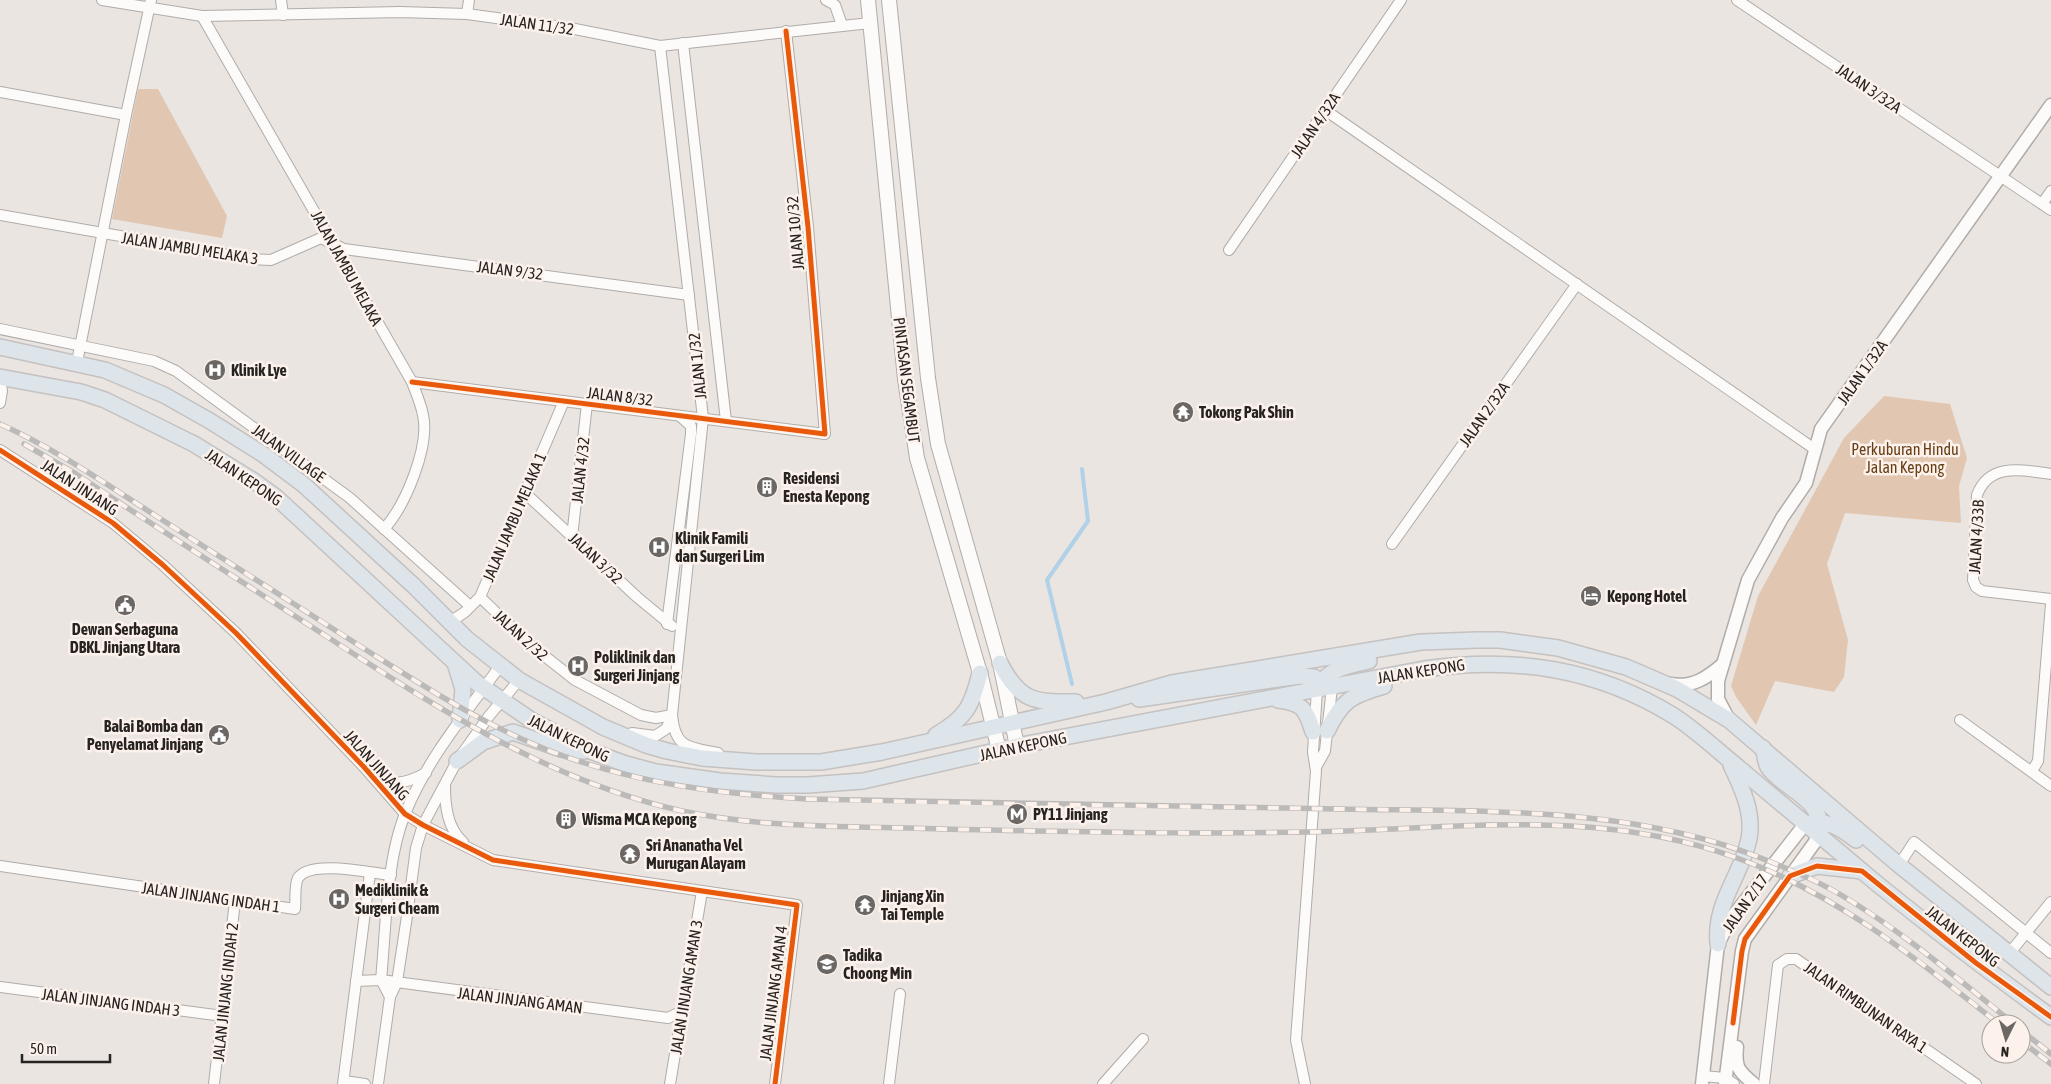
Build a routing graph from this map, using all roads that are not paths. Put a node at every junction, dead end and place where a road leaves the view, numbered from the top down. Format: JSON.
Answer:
{"nodes":[{"id":1,"x":102,"y":0,"type":"edge"},
{"id":2,"x":281,"y":0,"type":"edge"},
{"id":3,"x":469,"y":0,"type":"edge"},
{"id":4,"x":826,"y":0,"type":"edge"},
{"id":5,"x":868,"y":0,"type":"edge"},
{"id":6,"x":882,"y":0,"type":"edge"},
{"id":7,"x":889,"y":0,"type":"edge"},
{"id":8,"x":1401,"y":0,"type":"edge"},
{"id":9,"x":1737,"y":0,"type":"edge"},
{"id":10,"x":151,"y":4,"type":"edge"},
{"id":11,"x":467,"y":14,"type":"junction"},
{"id":12,"x":283,"y":15,"type":"junction"},
{"id":13,"x":202,"y":16,"type":"junction"},
{"id":14,"x":870,"y":23,"type":"junction"},
{"id":15,"x":842,"y":25,"type":"junction"},
{"id":16,"x":786,"y":31,"type":"junction"},
{"id":17,"x":683,"y":43,"type":"junction"},
{"id":18,"x":660,"y":46,"type":"junction"},
{"id":19,"x":0,"y":92,"type":"edge"},
{"id":20,"x":2051,"y":104,"type":"edge"},
{"id":21,"x":1325,"y":110,"type":"junction"},
{"id":22,"x":126,"y":115,"type":"junction"},
{"id":23,"x":2000,"y":176,"type":"junction"},
{"id":24,"x":2051,"y":191,"type":"edge"},
{"id":25,"x":2046,"y":207,"type":"edge"},
{"id":26,"x":0,"y":216,"type":"edge"},
{"id":27,"x":102,"y":235,"type":"junction"},
{"id":28,"x":333,"y":242,"type":"junction"},
{"id":29,"x":1229,"y":250,"type":"dead end"},
{"id":30,"x":1577,"y":284,"type":"junction"},
{"id":31,"x":689,"y":295,"type":"junction"},
{"id":32,"x":0,"y":329,"type":"edge"},
{"id":33,"x":81,"y":344,"type":"junction"},
{"id":34,"x":0,"y":347,"type":"edge"},
{"id":35,"x":77,"y":362,"type":"junction"},
{"id":36,"x":0,"y":377,"type":"edge"},
{"id":37,"x":0,"y":381,"type":"edge"},
{"id":38,"x":412,"y":382,"type":"junction"},
{"id":39,"x":564,"y":401,"type":"junction"},
{"id":40,"x":0,"y":403,"type":"edge"},
{"id":41,"x":587,"y":404,"type":"junction"},
{"id":42,"x":680,"y":416,"type":"junction"},
{"id":43,"x":703,"y":418,"type":"junction"},
{"id":44,"x":726,"y":422,"type":"junction"},
{"id":45,"x":825,"y":434,"type":"joint"},
{"id":46,"x":0,"y":450,"type":"edge"},
{"id":47,"x":1816,"y":450,"type":"junction"},
{"id":48,"x":2051,"y":474,"type":"edge"},
{"id":49,"x":525,"y":492,"type":"junction"},
{"id":50,"x":384,"y":529,"type":"junction"},
{"id":51,"x":572,"y":537,"type":"junction"},
{"id":52,"x":1392,"y":544,"type":"dead end"},
{"id":53,"x":480,"y":597,"type":"junction"},
{"id":54,"x":2051,"y":600,"type":"edge"},
{"id":55,"x":2051,"y":604,"type":"edge"},
{"id":56,"x":470,"y":606,"type":"junction"},
{"id":57,"x":450,"y":622,"type":"junction"},
{"id":58,"x":667,"y":624,"type":"junction"},
{"id":59,"x":681,"y":629,"type":"junction"},
{"id":60,"x":1421,"y":642,"type":"junction"},
{"id":61,"x":454,"y":661,"type":"junction"},
{"id":62,"x":1000,"y":663,"type":"junction"},
{"id":63,"x":1723,"y":664,"type":"junction"},
{"id":64,"x":500,"y":666,"type":"junction"},
{"id":65,"x":1424,"y":669,"type":"junction"},
{"id":66,"x":980,"y":673,"type":"junction"},
{"id":67,"x":519,"y":680,"type":"junction"},
{"id":68,"x":1659,"y":680,"type":"junction"},
{"id":69,"x":1324,"y":686,"type":"junction"},
{"id":70,"x":484,"y":688,"type":"junction"},
{"id":71,"x":1271,"y":699,"type":"junction"},
{"id":72,"x":501,"y":701,"type":"junction"},
{"id":73,"x":1106,"y":702,"type":"junction"},
{"id":74,"x":672,"y":715,"type":"junction"},
{"id":75,"x":460,"y":720,"type":"junction"},
{"id":76,"x":1729,"y":720,"type":"junction"},
{"id":77,"x":1960,"y":720,"type":"dead end"},
{"id":78,"x":1012,"y":721,"type":"junction"},
{"id":79,"x":993,"y":726,"type":"junction"},
{"id":80,"x":603,"y":727,"type":"junction"},
{"id":81,"x":1320,"y":731,"type":"junction"},
{"id":82,"x":922,"y":743,"type":"junction"},
{"id":83,"x":1017,"y":746,"type":"junction"},
{"id":84,"x":1764,"y":748,"type":"junction"},
{"id":85,"x":999,"y":750,"type":"junction"},
{"id":86,"x":590,"y":751,"type":"junction"},
{"id":87,"x":1729,"y":760,"type":"junction"},
{"id":88,"x":457,"y":761,"type":"junction"},
{"id":89,"x":792,"y":762,"type":"junction"},
{"id":90,"x":364,"y":767,"type":"junction"},
{"id":91,"x":2032,"y":772,"type":"junction"},
{"id":92,"x":426,"y":773,"type":"junction"},
{"id":93,"x":445,"y":781,"type":"junction"},
{"id":94,"x":2051,"y":786,"type":"edge"},
{"id":95,"x":405,"y":814,"type":"junction"},
{"id":96,"x":423,"y":825,"type":"junction"},
{"id":97,"x":1815,"y":827,"type":"junction"},
{"id":98,"x":474,"y":851,"type":"junction"},
{"id":99,"x":1899,"y":865,"type":"junction"},
{"id":100,"x":0,"y":866,"type":"edge"},
{"id":101,"x":1862,"y":871,"type":"junction"},
{"id":102,"x":370,"y":873,"type":"junction"},
{"id":103,"x":391,"y":875,"type":"junction"},
{"id":104,"x":1790,"y":876,"type":"junction"},
{"id":105,"x":702,"y":891,"type":"junction"},
{"id":106,"x":234,"y":900,"type":"junction"},
{"id":107,"x":2051,"y":902,"type":"edge"},
{"id":108,"x":797,"y":905,"type":"joint"},
{"id":109,"x":1966,"y":920,"type":"junction"},
{"id":110,"x":2026,"y":933,"type":"junction"},
{"id":111,"x":1718,"y":944,"type":"junction"},
{"id":112,"x":2051,"y":953,"type":"edge"},
{"id":113,"x":2008,"y":955,"type":"junction"},
{"id":114,"x":381,"y":980,"type":"junction"},
{"id":115,"x":356,"y":981,"type":"junction"},
{"id":116,"x":396,"y":982,"type":"junction"},
{"id":117,"x":0,"y":987,"type":"edge"},
{"id":118,"x":2051,"y":987,"type":"edge"},
{"id":119,"x":900,"y":994,"type":"dead end"},
{"id":120,"x":390,"y":997,"type":"junction"},
{"id":121,"x":682,"y":1011,"type":"junction"},
{"id":122,"x":223,"y":1016,"type":"junction"},
{"id":123,"x":2051,"y":1017,"type":"edge"},
{"id":124,"x":1733,"y":1023,"type":"junction"},
{"id":125,"x":1143,"y":1039,"type":"dead end"},
{"id":126,"x":1702,"y":1080,"type":"edge"},
{"id":127,"x":1728,"y":1082,"type":"edge"},
{"id":128,"x":343,"y":1083,"type":"edge"},
{"id":129,"x":214,"y":1084,"type":"edge"},
{"id":130,"x":365,"y":1084,"type":"edge"},
{"id":131,"x":378,"y":1084,"type":"edge"},
{"id":132,"x":670,"y":1084,"type":"edge"},
{"id":133,"x":775,"y":1084,"type":"edge"},
{"id":134,"x":889,"y":1084,"type":"edge"},
{"id":135,"x":1104,"y":1084,"type":"edge"},
{"id":136,"x":1305,"y":1084,"type":"edge"},
{"id":137,"x":1754,"y":1084,"type":"edge"},
{"id":138,"x":1764,"y":1084,"type":"edge"},
{"id":139,"x":1976,"y":1084,"type":"edge"}],
"edges":[{"from":1,"to":10,"type":"street","name":"JALAN 11/32"},
{"from":2,"to":12,"type":"street"},
{"from":3,"to":11,"type":"street"},
{"from":4,"to":15,"type":"street"},
{"from":5,"to":14,"type":"main road","name":"PINTASAN SEGAMBUT"},
{"from":6,"to":14,"type":"main road"},
{"from":7,"to":62,"type":"main road","name":"PINTASAN SEGAMBUT"},
{"from":8,"to":21,"type":"street","name":"JALAN 4/32A"},
{"from":9,"to":23,"type":"street","name":"JALAN 3/32A"},
{"from":10,"to":13,"type":"street","name":"JALAN 11/32"},
{"from":10,"to":22,"type":"street"},
{"from":11,"to":12,"type":"street","name":"JALAN 11/32"},
{"from":11,"to":18,"type":"street","name":"JALAN 11/32"},
{"from":12,"to":13,"type":"street","name":"JALAN 11/32"},
{"from":13,"to":28,"type":"street","name":"JALAN JAMBU MELAKA"},
{"from":14,"to":15,"type":"street","name":"JALAN 11/32"},
{"from":14,"to":66,"type":"main road","name":"PINTASAN SEGAMBUT"},
{"from":15,"to":16,"type":"street","name":"JALAN 11/32"},
{"from":16,"to":17,"type":"street","name":"JALAN 11/32"},
{"from":16,"to":45,"type":"street","name":"JALAN 10/32"},
{"from":17,"to":18,"type":"street","name":"JALAN 11/32"},
{"from":17,"to":44,"type":"street"},
{"from":18,"to":31,"type":"street","name":"JALAN 1/32"},
{"from":19,"to":22,"type":"street"},
{"from":20,"to":23,"type":"street","name":"JALAN 1/32A"},
{"from":21,"to":29,"type":"street","name":"JALAN 4/32A"},
{"from":21,"to":30,"type":"street"},
{"from":22,"to":27,"type":"street"},
{"from":23,"to":25,"type":"street","name":"JALAN 3/32A"},
{"from":23,"to":47,"type":"street","name":"JALAN 1/32A"},
{"from":24,"to":25,"type":"street"},
{"from":26,"to":27,"type":"street","name":"JALAN JAMBU MELAKA 3"},
{"from":27,"to":28,"type":"street","name":"JALAN JAMBU MELAKA 3"},
{"from":27,"to":33,"type":"street"},
{"from":28,"to":31,"type":"street","name":"JALAN 9/32"},
{"from":28,"to":38,"type":"street","name":"JALAN JAMBU MELAKA"},
{"from":30,"to":47,"type":"street"},
{"from":30,"to":52,"type":"street","name":"JALAN 2/32A"},
{"from":31,"to":43,"type":"street","name":"JALAN 1/32"},
{"from":32,"to":33,"type":"street"},
{"from":33,"to":35,"type":"street"},
{"from":33,"to":50,"type":"street","name":"JALAN VILLAGE"},
{"from":34,"to":35,"type":"main road","name":"JALAN KEPONG"},
{"from":35,"to":57,"type":"main road","name":"JALAN KEPONG"},
{"from":36,"to":61,"type":"main road","name":"JALAN KEPONG"},
{"from":37,"to":40,"type":"street"},
{"from":38,"to":39,"type":"street","name":"JALAN 8/32"},
{"from":38,"to":50,"type":"street","name":"JALAN JAMBU MELAKA"},
{"from":39,"to":41,"type":"street","name":"JALAN 8/32"},
{"from":39,"to":49,"type":"street","name":"JALAN JAMBU MELAKA 1"},
{"from":41,"to":42,"type":"street","name":"JALAN 8/32"},
{"from":41,"to":51,"type":"street","name":"JALAN 4/32"},
{"from":42,"to":43,"type":"street","name":"JALAN 8/32"},
{"from":42,"to":58,"type":"street"},
{"from":43,"to":44,"type":"street","name":"JALAN 8/32"},
{"from":43,"to":59,"type":"street","name":"JALAN 1/32"},
{"from":44,"to":45,"type":"street","name":"JALAN 8/32"},
{"from":46,"to":90,"type":"street","name":"JALAN JINJANG"},
{"from":47,"to":63,"type":"street","name":"JALAN 1/32A"},
{"from":48,"to":54,"type":"street","name":"JALAN 4/33B"},
{"from":49,"to":51,"type":"street","name":"JALAN 3/32"},
{"from":49,"to":53,"type":"street","name":"JALAN JAMBU MELAKA 1"},
{"from":50,"to":56,"type":"street","name":"JALAN VILLAGE"},
{"from":51,"to":58,"type":"street","name":"JALAN 3/32"},
{"from":53,"to":56,"type":"street","name":"JALAN JAMBU MELAKA 1"},
{"from":53,"to":74,"type":"street","name":"JALAN 2/32"},
{"from":55,"to":91,"type":"street"},
{"from":56,"to":57,"type":"street","name":"JALAN JAMBU MELAKA 1"},
{"from":57,"to":64,"type":"main road","name":"JALAN KEPONG"},
{"from":58,"to":59,"type":"street"},
{"from":59,"to":74,"type":"street","name":"JALAN 1/32"},
{"from":60,"to":68,"type":"main road","name":"JALAN KEPONG"},
{"from":60,"to":69,"type":"main road"},
{"from":60,"to":73,"type":"main road","name":"JALAN KEPONG"},
{"from":61,"to":70,"type":"main road","name":"JALAN KEPONG"},
{"from":61,"to":75,"type":"main road"},
{"from":62,"to":73,"type":"main road"},
{"from":62,"to":78,"type":"main road","name":"PINTASAN SEGAMBUT"},
{"from":63,"to":68,"type":"street"},
{"from":63,"to":76,"type":"street"},
{"from":64,"to":67,"type":"main road","name":"JALAN KEPONG"},
{"from":64,"to":70,"type":"street"},
{"from":65,"to":69,"type":"main road","name":"JALAN KEPONG"},
{"from":65,"to":81,"type":"main road"},
{"from":65,"to":87,"type":"main road","name":"JALAN KEPONG"},
{"from":66,"to":79,"type":"main road","name":"PINTASAN SEGAMBUT"},
{"from":66,"to":82,"type":"main road"},
{"from":67,"to":72,"type":"street"},
{"from":67,"to":80,"type":"main road","name":"JALAN KEPONG"},
{"from":68,"to":76,"type":"main road","name":"JALAN KEPONG"},
{"from":69,"to":71,"type":"main road","name":"JALAN KEPONG"},
{"from":69,"to":73,"type":"main road"},
{"from":69,"to":81,"type":"street"},
{"from":69,"to":81,"type":"street"},
{"from":70,"to":72,"type":"main road","name":"JALAN KEPONG"},
{"from":70,"to":75,"type":"street"},
{"from":71,"to":81,"type":"main road"},
{"from":71,"to":83,"type":"main road","name":"JALAN KEPONG"},
{"from":72,"to":86,"type":"main road","name":"JALAN KEPONG"},
{"from":72,"to":88,"type":"street"},
{"from":73,"to":78,"type":"main road","name":"JALAN KEPONG"},
{"from":74,"to":80,"type":"street"},
{"from":74,"to":89,"type":"street","name":"JALAN 1/32"},
{"from":75,"to":92,"type":"street"},
{"from":76,"to":84,"type":"main road","name":"JALAN KEPONG"},
{"from":77,"to":91,"type":"street"},
{"from":78,"to":79,"type":"main road","name":"JALAN KEPONG"},
{"from":78,"to":83,"type":"main road","name":"PINTASAN SEGAMBUT"},
{"from":79,"to":82,"type":"main road","name":"JALAN KEPONG"},
{"from":79,"to":85,"type":"main road","name":"PINTASAN SEGAMBUT"},
{"from":80,"to":89,"type":"main road","name":"JALAN KEPONG"},
{"from":81,"to":136,"type":"street"},
{"from":82,"to":89,"type":"main road","name":"JALAN KEPONG"},
{"from":83,"to":85,"type":"main road","name":"JALAN KEPONG"},
{"from":84,"to":97,"type":"main road"},
{"from":84,"to":99,"type":"main road","name":"JALAN KEPONG"},
{"from":85,"to":86,"type":"main road","name":"JALAN KEPONG"},
{"from":86,"to":88,"type":"main road"},
{"from":87,"to":97,"type":"main road","name":"JALAN KEPONG"},
{"from":87,"to":111,"type":"main road"},
{"from":88,"to":93,"type":"street"},
{"from":90,"to":92,"type":"street","name":"JALAN JINJANG"},
{"from":90,"to":95,"type":"street","name":"JALAN JINJANG"},
{"from":91,"to":94,"type":"street"},
{"from":92,"to":95,"type":"street"},
{"from":93,"to":96,"type":"street"},
{"from":93,"to":98,"type":"street","name":"JALAN JINJANG"},
{"from":95,"to":96,"type":"street","name":"JALAN JINJANG"},
{"from":95,"to":103,"type":"street"},
{"from":96,"to":98,"type":"street","name":"JALAN JINJANG"},
{"from":96,"to":116,"type":"street"},
{"from":97,"to":101,"type":"main road","name":"JALAN KEPONG"},
{"from":97,"to":104,"type":"street","name":"JALAN 2/17"},
{"from":97,"to":109,"type":"main road"},
{"from":97,"to":111,"type":"street","name":"JALAN 2/17"},
{"from":98,"to":105,"type":"street","name":"JALAN JINJANG"},
{"from":99,"to":109,"type":"main road","name":"JALAN KEPONG"},
{"from":99,"to":110,"type":"street"},
{"from":100,"to":106,"type":"street","name":"JALAN JINJANG INDAH 1"},
{"from":101,"to":104,"type":"main road"},
{"from":101,"to":123,"type":"main road","name":"JALAN KEPONG"},
{"from":102,"to":103,"type":"street","name":"JALAN JINJANG INDAH 1"},
{"from":102,"to":106,"type":"street","name":"JALAN JINJANG INDAH 1"},
{"from":102,"to":115,"type":"street"},
{"from":103,"to":114,"type":"street"},
{"from":104,"to":124,"type":"street","name":"JALAN 2/17"},
{"from":105,"to":108,"type":"street","name":"JALAN JINJANG"},
{"from":105,"to":121,"type":"street","name":"JALAN JINJANG AMAN 3"},
{"from":106,"to":122,"type":"street","name":"JALAN JINJANG INDAH 2"},
{"from":107,"to":110,"type":"street"},
{"from":108,"to":133,"type":"street","name":"JALAN JINJANG AMAN 4"},
{"from":109,"to":113,"type":"main road","name":"JALAN KEPONG"},
{"from":110,"to":112,"type":"street"},
{"from":110,"to":113,"type":"street"},
{"from":111,"to":126,"type":"street","name":"JALAN 2/17"},
{"from":113,"to":118,"type":"main road","name":"JALAN KEPONG"},
{"from":114,"to":115,"type":"street","name":"JALAN JINJANG AMAN"},
{"from":114,"to":116,"type":"street","name":"JALAN JINJANG AMAN"},
{"from":114,"to":120,"type":"street"},
{"from":115,"to":128,"type":"street"},
{"from":116,"to":120,"type":"street"},
{"from":116,"to":121,"type":"street","name":"JALAN JINJANG AMAN"},
{"from":117,"to":122,"type":"street","name":"JALAN JINJANG INDAH 3"},
{"from":119,"to":134,"type":"street"},
{"from":120,"to":131,"type":"street"},
{"from":121,"to":132,"type":"street","name":"JALAN JINJANG AMAN 3"},
{"from":122,"to":129,"type":"street","name":"JALAN JINJANG INDAH 2"},
{"from":124,"to":127,"type":"street","name":"JALAN 2/17"},
{"from":124,"to":137,"type":"street"},
{"from":125,"to":135,"type":"street"},
{"from":126,"to":127,"type":"street"},
{"from":128,"to":130,"type":"street"},
{"from":138,"to":139,"type":"street","name":"JALAN RIMBUNAN RAYA 1"}]}
